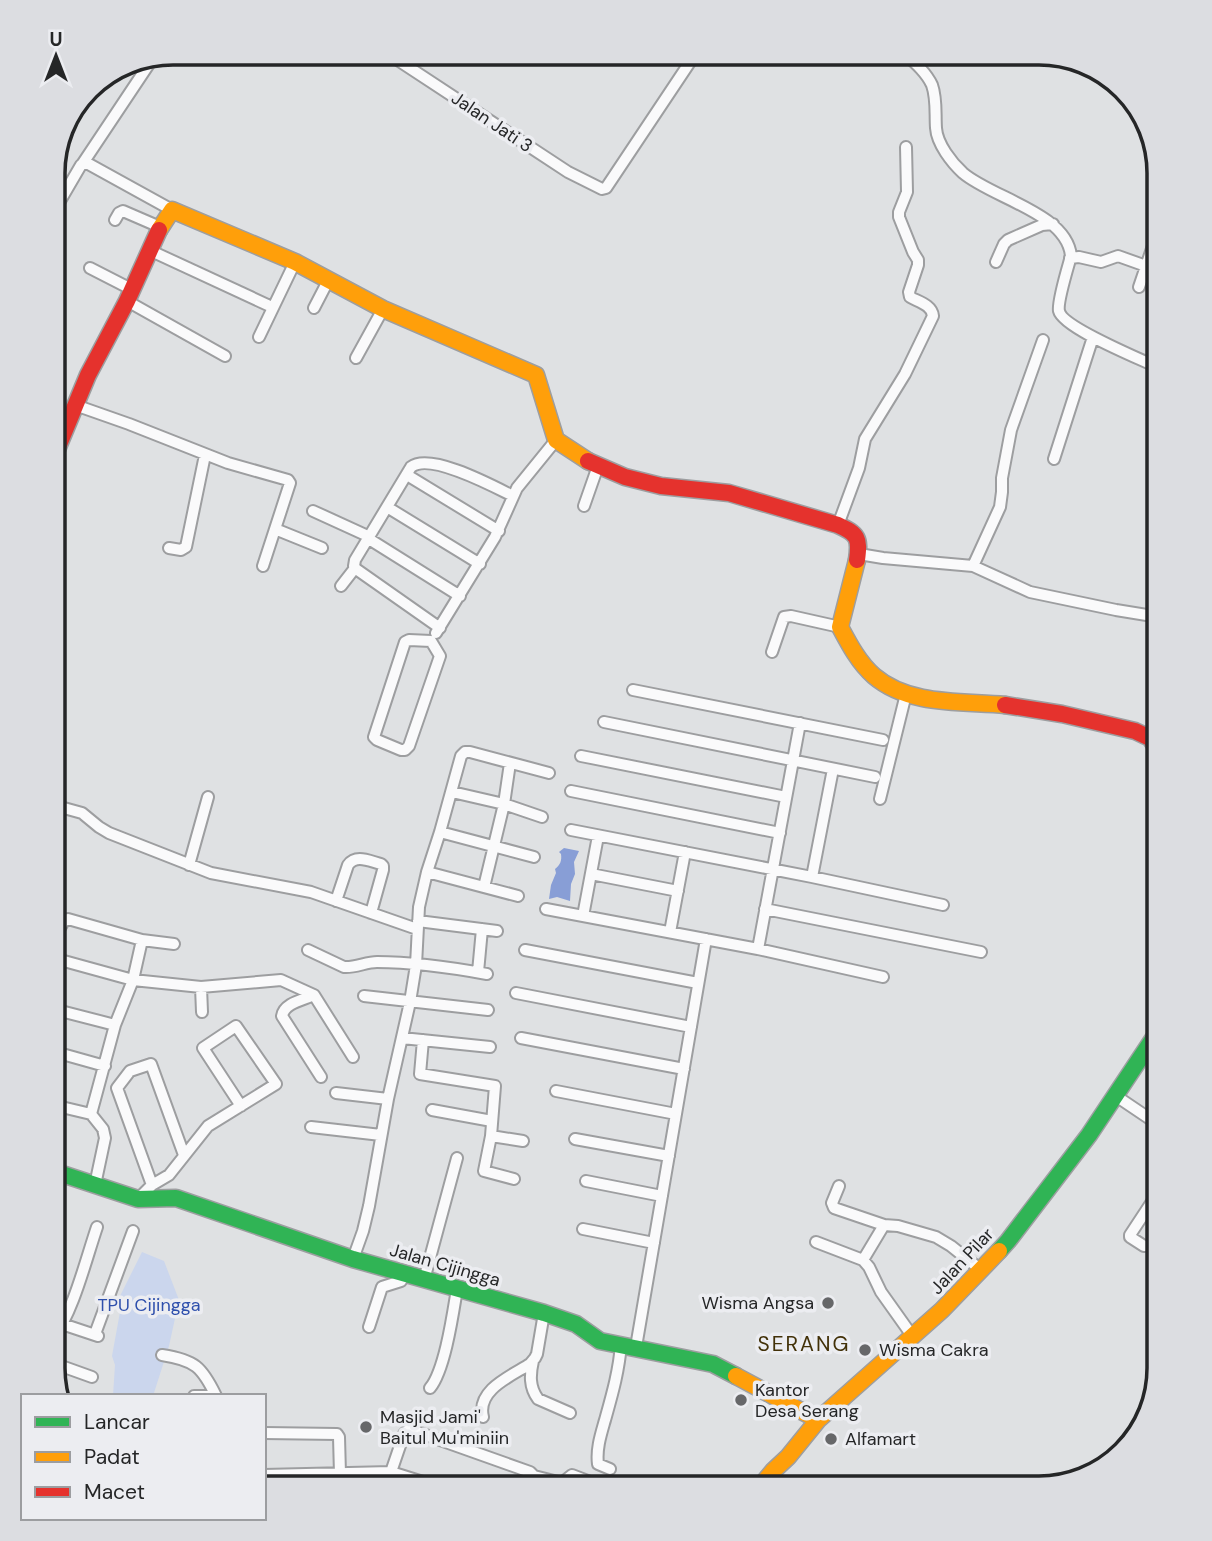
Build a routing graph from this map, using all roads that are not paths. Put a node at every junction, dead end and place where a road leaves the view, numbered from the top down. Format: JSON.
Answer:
{"nodes":[{"id":1,"x":407,"y":65,"type":"edge"},
{"id":2,"x":688,"y":65,"type":"edge"},
{"id":3,"x":916,"y":65,"type":"edge"},
{"id":4,"x":146,"y":68,"type":"edge"},
{"id":5,"x":906,"y":147,"type":"dead end"},
{"id":6,"x":83,"y":163,"type":"junction"},
{"id":7,"x":65,"y":194,"type":"edge"},
{"id":8,"x":172,"y":210,"type":"junction"},
{"id":9,"x":115,"y":220,"type":"dead end"},
{"id":10,"x":1053,"y":224,"type":"junction"},
{"id":11,"x":160,"y":227,"type":"junction"},
{"id":12,"x":149,"y":250,"type":"junction"},
{"id":13,"x":1070,"y":258,"type":"junction"},
{"id":14,"x":295,"y":262,"type":"junction"},
{"id":15,"x":996,"y":262,"type":"dead end"},
{"id":16,"x":1147,"y":263,"type":"edge"},
{"id":17,"x":1146,"y":266,"type":"junction"},
{"id":18,"x":90,"y":268,"type":"dead end"},
{"id":19,"x":328,"y":279,"type":"junction"},
{"id":20,"x":1139,"y":287,"type":"dead end"},
{"id":21,"x":129,"y":295,"type":"junction"},
{"id":22,"x":272,"y":307,"type":"junction"},
{"id":23,"x":314,"y":308,"type":"dead end"},
{"id":24,"x":383,"y":309,"type":"junction"},
{"id":25,"x":258,"y":337,"type":"dead end"},
{"id":26,"x":1093,"y":337,"type":"junction"},
{"id":27,"x":1043,"y":340,"type":"dead end"},
{"id":28,"x":225,"y":356,"type":"dead end"},
{"id":29,"x":356,"y":358,"type":"dead end"},
{"id":30,"x":1147,"y":362,"type":"edge"},
{"id":31,"x":75,"y":405,"type":"junction"},
{"id":32,"x":65,"y":430,"type":"edge"},
{"id":33,"x":556,"y":440,"type":"junction"},
{"id":34,"x":205,"y":454,"type":"junction"},
{"id":35,"x":1054,"y":459,"type":"dead end"},
{"id":36,"x":598,"y":466,"type":"junction"},
{"id":37,"x":407,"y":475,"type":"junction"},
{"id":38,"x":513,"y":496,"type":"junction"},
{"id":39,"x":584,"y":506,"type":"dead end"},
{"id":40,"x":387,"y":508,"type":"junction"},
{"id":41,"x":313,"y":511,"type":"dead end"},
{"id":42,"x":838,"y":525,"type":"junction"},
{"id":43,"x":275,"y":529,"type":"junction"},
{"id":44,"x":499,"y":531,"type":"junction"},
{"id":45,"x":370,"y":538,"type":"junction"},
{"id":46,"x":169,"y":548,"type":"dead end"},
{"id":47,"x":322,"y":548,"type":"dead end"},
{"id":48,"x":859,"y":554,"type":"junction"},
{"id":49,"x":480,"y":564,"type":"junction"},
{"id":50,"x":263,"y":566,"type":"dead end"},
{"id":51,"x":973,"y":566,"type":"junction"},
{"id":52,"x":355,"y":568,"type":"junction"},
{"id":53,"x":341,"y":586,"type":"dead end"},
{"id":54,"x":460,"y":596,"type":"junction"},
{"id":55,"x":1147,"y":615,"type":"edge"},
{"id":56,"x":841,"y":627,"type":"junction"},
{"id":57,"x":440,"y":628,"type":"junction"},
{"id":58,"x":431,"y":641,"type":"junction"},
{"id":59,"x":772,"y":652,"type":"dead end"},
{"id":60,"x":633,"y":690,"type":"dead end"},
{"id":61,"x":906,"y":694,"type":"junction"},
{"id":62,"x":604,"y":722,"type":"dead end"},
{"id":63,"x":800,"y":723,"type":"junction"},
{"id":64,"x":1147,"y":736,"type":"edge"},
{"id":65,"x":883,"y":740,"type":"dead end"},
{"id":66,"x":581,"y":756,"type":"dead end"},
{"id":67,"x":793,"y":761,"type":"junction"},
{"id":68,"x":510,"y":763,"type":"junction"},
{"id":69,"x":833,"y":769,"type":"junction"},
{"id":70,"x":550,"y":772,"type":"dead end"},
{"id":71,"x":875,"y":777,"type":"dead end"},
{"id":72,"x":571,"y":791,"type":"dead end"},
{"id":73,"x":452,"y":792,"type":"junction"},
{"id":74,"x":208,"y":797,"type":"dead end"},
{"id":75,"x":786,"y":797,"type":"junction"},
{"id":76,"x":880,"y":799,"type":"dead end"},
{"id":77,"x":504,"y":804,"type":"junction"},
{"id":78,"x":65,"y":808,"type":"edge"},
{"id":79,"x":542,"y":817,"type":"dead end"},
{"id":80,"x":571,"y":830,"type":"dead end"},
{"id":81,"x":440,"y":832,"type":"junction"},
{"id":82,"x":780,"y":832,"type":"junction"},
{"id":83,"x":598,"y":835,"type":"junction"},
{"id":84,"x":494,"y":847,"type":"junction"},
{"id":85,"x":685,"y":852,"type":"junction"},
{"id":86,"x":534,"y":857,"type":"dead end"},
{"id":87,"x":189,"y":865,"type":"junction"},
{"id":88,"x":773,"y":869,"type":"junction"},
{"id":89,"x":428,"y":872,"type":"junction"},
{"id":90,"x":591,"y":874,"type":"junction"},
{"id":91,"x":812,"y":877,"type":"junction"},
{"id":92,"x":484,"y":887,"type":"junction"},
{"id":93,"x":678,"y":891,"type":"junction"},
{"id":94,"x":518,"y":897,"type":"dead end"},
{"id":95,"x":336,"y":901,"type":"junction"},
{"id":96,"x":943,"y":905,"type":"dead end"},
{"id":97,"x":546,"y":909,"type":"dead end"},
{"id":98,"x":765,"y":909,"type":"junction"},
{"id":99,"x":371,"y":913,"type":"junction"},
{"id":100,"x":583,"y":916,"type":"junction"},
{"id":101,"x":65,"y":921,"type":"edge"},
{"id":102,"x":418,"y":925,"type":"junction"},
{"id":103,"x":482,"y":929,"type":"junction"},
{"id":104,"x":497,"y":931,"type":"dead end"},
{"id":105,"x":670,"y":932,"type":"junction"},
{"id":106,"x":706,"y":939,"type":"junction"},
{"id":107,"x":142,"y":940,"type":"junction"},
{"id":108,"x":174,"y":944,"type":"dead end"},
{"id":109,"x":758,"y":949,"type":"junction"},
{"id":110,"x":307,"y":950,"type":"dead end"},
{"id":111,"x":526,"y":950,"type":"dead end"},
{"id":112,"x":981,"y":952,"type":"dead end"},
{"id":113,"x":65,"y":961,"type":"edge"},
{"id":114,"x":416,"y":965,"type":"junction"},
{"id":115,"x":883,"y":977,"type":"dead end"},
{"id":116,"x":133,"y":980,"type":"junction"},
{"id":117,"x":698,"y":983,"type":"junction"},
{"id":118,"x":201,"y":987,"type":"junction"},
{"id":119,"x":516,"y":993,"type":"dead end"},
{"id":120,"x":314,"y":995,"type":"junction"},
{"id":121,"x":364,"y":996,"type":"dead end"},
{"id":122,"x":410,"y":1002,"type":"junction"},
{"id":123,"x":488,"y":1010,"type":"dead end"},
{"id":124,"x":65,"y":1012,"type":"edge"},
{"id":125,"x":202,"y":1012,"type":"dead end"},
{"id":126,"x":115,"y":1025,"type":"junction"},
{"id":127,"x":691,"y":1027,"type":"junction"},
{"id":128,"x":402,"y":1038,"type":"junction"},
{"id":129,"x":521,"y":1038,"type":"dead end"},
{"id":130,"x":423,"y":1040,"type":"junction"},
{"id":131,"x":490,"y":1047,"type":"dead end"},
{"id":132,"x":1147,"y":1050,"type":"edge"},
{"id":133,"x":65,"y":1055,"type":"edge"},
{"id":134,"x":353,"y":1057,"type":"dead end"},
{"id":135,"x":105,"y":1066,"type":"junction"},
{"id":136,"x":684,"y":1069,"type":"junction"},
{"id":137,"x":321,"y":1077,"type":"dead end"},
{"id":138,"x":556,"y":1091,"type":"dead end"},
{"id":139,"x":336,"y":1093,"type":"dead end"},
{"id":140,"x":1116,"y":1096,"type":"junction"},
{"id":141,"x":388,"y":1099,"type":"junction"},
{"id":142,"x":241,"y":1106,"type":"junction"},
{"id":143,"x":65,"y":1108,"type":"edge"},
{"id":144,"x":432,"y":1110,"type":"dead end"},
{"id":145,"x":91,"y":1114,"type":"junction"},
{"id":146,"x":676,"y":1114,"type":"junction"},
{"id":147,"x":1147,"y":1116,"type":"edge"},
{"id":148,"x":492,"y":1121,"type":"junction"},
{"id":149,"x":311,"y":1127,"type":"dead end"},
{"id":150,"x":381,"y":1135,"type":"junction"},
{"id":151,"x":491,"y":1136,"type":"junction"},
{"id":152,"x":575,"y":1139,"type":"dead end"},
{"id":153,"x":523,"y":1141,"type":"dead end"},
{"id":154,"x":184,"y":1155,"type":"junction"},
{"id":155,"x":669,"y":1156,"type":"junction"},
{"id":156,"x":457,"y":1158,"type":"dead end"},
{"id":157,"x":65,"y":1175,"type":"edge"},
{"id":158,"x":514,"y":1179,"type":"dead end"},
{"id":159,"x":586,"y":1181,"type":"dead end"},
{"id":160,"x":95,"y":1185,"type":"junction"},
{"id":161,"x":152,"y":1185,"type":"junction"},
{"id":162,"x":839,"y":1186,"type":"dead end"},
{"id":163,"x":662,"y":1196,"type":"junction"},
{"id":164,"x":138,"y":1199,"type":"junction"},
{"id":165,"x":1147,"y":1210,"type":"edge"},
{"id":166,"x":884,"y":1225,"type":"junction"},
{"id":167,"x":97,"y":1227,"type":"dead end"},
{"id":168,"x":583,"y":1229,"type":"dead end"},
{"id":169,"x":133,"y":1231,"type":"dead end"},
{"id":170,"x":816,"y":1242,"type":"dead end"},
{"id":171,"x":654,"y":1243,"type":"junction"},
{"id":172,"x":1144,"y":1246,"type":"dead end"},
{"id":173,"x":353,"y":1259,"type":"junction"},
{"id":174,"x":863,"y":1260,"type":"junction"},
{"id":175,"x":981,"y":1270,"type":"junction"},
{"id":176,"x":405,"y":1274,"type":"junction"},
{"id":177,"x":425,"y":1280,"type":"junction"},
{"id":178,"x":457,"y":1289,"type":"junction"},
{"id":179,"x":544,"y":1313,"type":"junction"},
{"id":180,"x":65,"y":1316,"type":"edge"},
{"id":181,"x":65,"y":1325,"type":"edge"},
{"id":182,"x":369,"y":1327,"type":"dead end"},
{"id":183,"x":913,"y":1336,"type":"junction"},
{"id":184,"x":629,"y":1346,"type":"junction"},
{"id":185,"x":162,"y":1355,"type":"dead end"},
{"id":186,"x":533,"y":1361,"type":"junction"},
{"id":187,"x":65,"y":1368,"type":"edge"},
{"id":188,"x":92,"y":1377,"type":"dead end"},
{"id":189,"x":430,"y":1388,"type":"dead end"},
{"id":190,"x":212,"y":1394,"type":"edge"},
{"id":191,"x":570,"y":1413,"type":"dead end"},
{"id":192,"x":483,"y":1417,"type":"dead end"},
{"id":193,"x":818,"y":1420,"type":"junction"},
{"id":194,"x":266,"y":1433,"type":"edge"},
{"id":195,"x":610,"y":1469,"type":"dead end"},
{"id":196,"x":391,"y":1472,"type":"junction"},
{"id":197,"x":368,"y":1473,"type":"junction"},
{"id":198,"x":340,"y":1474,"type":"junction"},
{"id":199,"x":266,"y":1475,"type":"edge"},
{"id":200,"x":367,"y":1476,"type":"edge"},
{"id":201,"x":403,"y":1476,"type":"edge"},
{"id":202,"x":534,"y":1476,"type":"edge"},
{"id":203,"x":768,"y":1476,"type":"edge"}],
"edges":[{"from":1,"to":2,"type":"street","name":"Jalan Jati 3"},
{"from":3,"to":10,"type":"street"},
{"from":4,"to":6,"type":"street"},
{"from":5,"to":42,"type":"street"},
{"from":6,"to":7,"type":"street"},
{"from":6,"to":8,"type":"street"},
{"from":8,"to":11,"type":"street"},
{"from":8,"to":14,"type":"street"},
{"from":9,"to":11,"type":"street"},
{"from":10,"to":13,"type":"street"},
{"from":10,"to":15,"type":"street"},
{"from":11,"to":12,"type":"street"},
{"from":12,"to":21,"type":"street"},
{"from":12,"to":22,"type":"street"},
{"from":13,"to":17,"type":"street"},
{"from":13,"to":26,"type":"street"},
{"from":14,"to":19,"type":"street"},
{"from":14,"to":22,"type":"street"},
{"from":16,"to":17,"type":"street"},
{"from":17,"to":20,"type":"street"},
{"from":18,"to":21,"type":"street"},
{"from":19,"to":23,"type":"street"},
{"from":19,"to":24,"type":"street"},
{"from":21,"to":28,"type":"street"},
{"from":21,"to":31,"type":"street"},
{"from":22,"to":25,"type":"street"},
{"from":24,"to":29,"type":"street"},
{"from":24,"to":33,"type":"street"},
{"from":26,"to":30,"type":"street"},
{"from":26,"to":35,"type":"street"},
{"from":27,"to":51,"type":"street"},
{"from":31,"to":32,"type":"street"},
{"from":31,"to":34,"type":"street"},
{"from":33,"to":36,"type":"street"},
{"from":33,"to":38,"type":"street"},
{"from":34,"to":43,"type":"street"},
{"from":34,"to":46,"type":"street"},
{"from":36,"to":39,"type":"street"},
{"from":36,"to":42,"type":"street"},
{"from":37,"to":38,"type":"street"},
{"from":37,"to":40,"type":"street"},
{"from":37,"to":44,"type":"street"},
{"from":38,"to":44,"type":"street"},
{"from":40,"to":45,"type":"street"},
{"from":40,"to":49,"type":"street"},
{"from":41,"to":45,"type":"street"},
{"from":42,"to":48,"type":"street"},
{"from":43,"to":47,"type":"street"},
{"from":43,"to":50,"type":"street"},
{"from":44,"to":49,"type":"street"},
{"from":45,"to":52,"type":"street"},
{"from":45,"to":54,"type":"street"},
{"from":48,"to":51,"type":"street"},
{"from":48,"to":56,"type":"street"},
{"from":49,"to":54,"type":"street"},
{"from":51,"to":55,"type":"street"},
{"from":52,"to":53,"type":"street"},
{"from":52,"to":57,"type":"street"},
{"from":54,"to":57,"type":"street"},
{"from":56,"to":59,"type":"street"},
{"from":56,"to":61,"type":"street"},
{"from":57,"to":58,"type":"street"},
{"from":58,"to":58,"type":"street"},
{"from":60,"to":63,"type":"street"},
{"from":61,"to":64,"type":"street"},
{"from":61,"to":76,"type":"street"},
{"from":62,"to":67,"type":"street"},
{"from":63,"to":65,"type":"street"},
{"from":63,"to":67,"type":"street"},
{"from":66,"to":75,"type":"street"},
{"from":67,"to":69,"type":"street"},
{"from":67,"to":75,"type":"street"},
{"from":68,"to":70,"type":"street"},
{"from":68,"to":73,"type":"street"},
{"from":68,"to":77,"type":"street"},
{"from":69,"to":71,"type":"street"},
{"from":69,"to":91,"type":"street"},
{"from":72,"to":82,"type":"street"},
{"from":73,"to":77,"type":"street"},
{"from":73,"to":81,"type":"street"},
{"from":74,"to":87,"type":"street"},
{"from":75,"to":82,"type":"street"},
{"from":77,"to":79,"type":"street"},
{"from":77,"to":84,"type":"street"},
{"from":78,"to":87,"type":"street"},
{"from":80,"to":83,"type":"street"},
{"from":81,"to":84,"type":"street"},
{"from":81,"to":89,"type":"street"},
{"from":82,"to":88,"type":"street"},
{"from":83,"to":85,"type":"street"},
{"from":83,"to":90,"type":"street"},
{"from":84,"to":86,"type":"street"},
{"from":84,"to":92,"type":"street"},
{"from":85,"to":88,"type":"street"},
{"from":85,"to":93,"type":"street"},
{"from":87,"to":95,"type":"street"},
{"from":88,"to":91,"type":"street"},
{"from":88,"to":98,"type":"street"},
{"from":89,"to":92,"type":"street"},
{"from":89,"to":102,"type":"street"},
{"from":90,"to":93,"type":"street"},
{"from":90,"to":100,"type":"street"},
{"from":91,"to":96,"type":"street"},
{"from":92,"to":94,"type":"street"},
{"from":93,"to":105,"type":"street"},
{"from":95,"to":99,"type":"street"},
{"from":95,"to":99,"type":"street"},
{"from":97,"to":100,"type":"street"},
{"from":98,"to":109,"type":"street"},
{"from":98,"to":112,"type":"street"},
{"from":99,"to":102,"type":"street"},
{"from":100,"to":105,"type":"street"},
{"from":101,"to":107,"type":"street"},
{"from":102,"to":103,"type":"street"},
{"from":102,"to":114,"type":"street"},
{"from":103,"to":104,"type":"street"},
{"from":103,"to":114,"type":"street"},
{"from":105,"to":106,"type":"street"},
{"from":106,"to":109,"type":"street"},
{"from":106,"to":117,"type":"street"},
{"from":107,"to":108,"type":"street"},
{"from":107,"to":116,"type":"street"},
{"from":109,"to":115,"type":"street"},
{"from":110,"to":114,"type":"street"},
{"from":111,"to":117,"type":"street"},
{"from":113,"to":116,"type":"street"},
{"from":114,"to":122,"type":"street"},
{"from":116,"to":118,"type":"street"},
{"from":116,"to":126,"type":"street"},
{"from":117,"to":127,"type":"street"},
{"from":118,"to":120,"type":"street"},
{"from":118,"to":125,"type":"street"},
{"from":119,"to":127,"type":"street"},
{"from":120,"to":134,"type":"street"},
{"from":120,"to":137,"type":"street"},
{"from":121,"to":122,"type":"street"},
{"from":122,"to":123,"type":"street"},
{"from":122,"to":128,"type":"street"},
{"from":124,"to":126,"type":"street"},
{"from":126,"to":135,"type":"street"},
{"from":127,"to":136,"type":"street"},
{"from":128,"to":130,"type":"street"},
{"from":128,"to":141,"type":"street"},
{"from":129,"to":136,"type":"street"},
{"from":130,"to":131,"type":"street"},
{"from":130,"to":148,"type":"street"},
{"from":132,"to":140,"type":"street","name":"Jalan Pilar"},
{"from":133,"to":135,"type":"street"},
{"from":135,"to":145,"type":"street"},
{"from":136,"to":146,"type":"street"},
{"from":138,"to":146,"type":"street"},
{"from":139,"to":141,"type":"street"},
{"from":140,"to":147,"type":"street"},
{"from":140,"to":175,"type":"street","name":"Jalan Pilar"},
{"from":141,"to":150,"type":"street"},
{"from":142,"to":142,"type":"street"},
{"from":142,"to":154,"type":"street"},
{"from":143,"to":145,"type":"street"},
{"from":144,"to":148,"type":"street"},
{"from":145,"to":160,"type":"street"},
{"from":146,"to":155,"type":"street"},
{"from":148,"to":151,"type":"street"},
{"from":149,"to":150,"type":"street"},
{"from":150,"to":173,"type":"street"},
{"from":151,"to":153,"type":"street"},
{"from":151,"to":158,"type":"street"},
{"from":152,"to":155,"type":"street"},
{"from":154,"to":161,"type":"street"},
{"from":154,"to":161,"type":"street"},
{"from":155,"to":163,"type":"street"},
{"from":156,"to":177,"type":"street"},
{"from":157,"to":160,"type":"street","name":"Jalan Cijingga"},
{"from":159,"to":163,"type":"street"},
{"from":160,"to":164,"type":"street","name":"Jalan Cijingga"},
{"from":161,"to":164,"type":"street"},
{"from":162,"to":166,"type":"street"},
{"from":163,"to":171,"type":"street"},
{"from":164,"to":173,"type":"street","name":"Jalan Cijingga"},
{"from":165,"to":172,"type":"street"},
{"from":166,"to":174,"type":"street"},
{"from":166,"to":175,"type":"street"},
{"from":167,"to":180,"type":"street"},
{"from":168,"to":171,"type":"street"},
{"from":169,"to":181,"type":"street"},
{"from":170,"to":174,"type":"street"},
{"from":171,"to":184,"type":"street"},
{"from":173,"to":176,"type":"street","name":"Jalan Cijingga"},
{"from":174,"to":183,"type":"street"},
{"from":175,"to":183,"type":"street","name":"Jalan Pilar"},
{"from":176,"to":177,"type":"street","name":"Jalan Cijingga"},
{"from":176,"to":182,"type":"street"},
{"from":177,"to":178,"type":"street","name":"Jalan Cijingga"},
{"from":178,"to":179,"type":"street","name":"Jalan Cijingga"},
{"from":178,"to":189,"type":"street"},
{"from":179,"to":184,"type":"street","name":"Jalan Cijingga"},
{"from":179,"to":186,"type":"street"},
{"from":183,"to":193,"type":"street","name":"Jalan Pilar"},
{"from":184,"to":193,"type":"street","name":"Jalan Cijingga"},
{"from":184,"to":195,"type":"street"},
{"from":185,"to":190,"type":"street"},
{"from":186,"to":191,"type":"street"},
{"from":186,"to":192,"type":"street"},
{"from":187,"to":188,"type":"street"},
{"from":193,"to":203,"type":"street","name":"Jalan Pilar"},
{"from":194,"to":198,"type":"street"},
{"from":196,"to":197,"type":"street"},
{"from":196,"to":201,"type":"street"},
{"from":196,"to":202,"type":"street"},
{"from":197,"to":198,"type":"street"},
{"from":197,"to":200,"type":"street"},
{"from":198,"to":199,"type":"street"}]}
